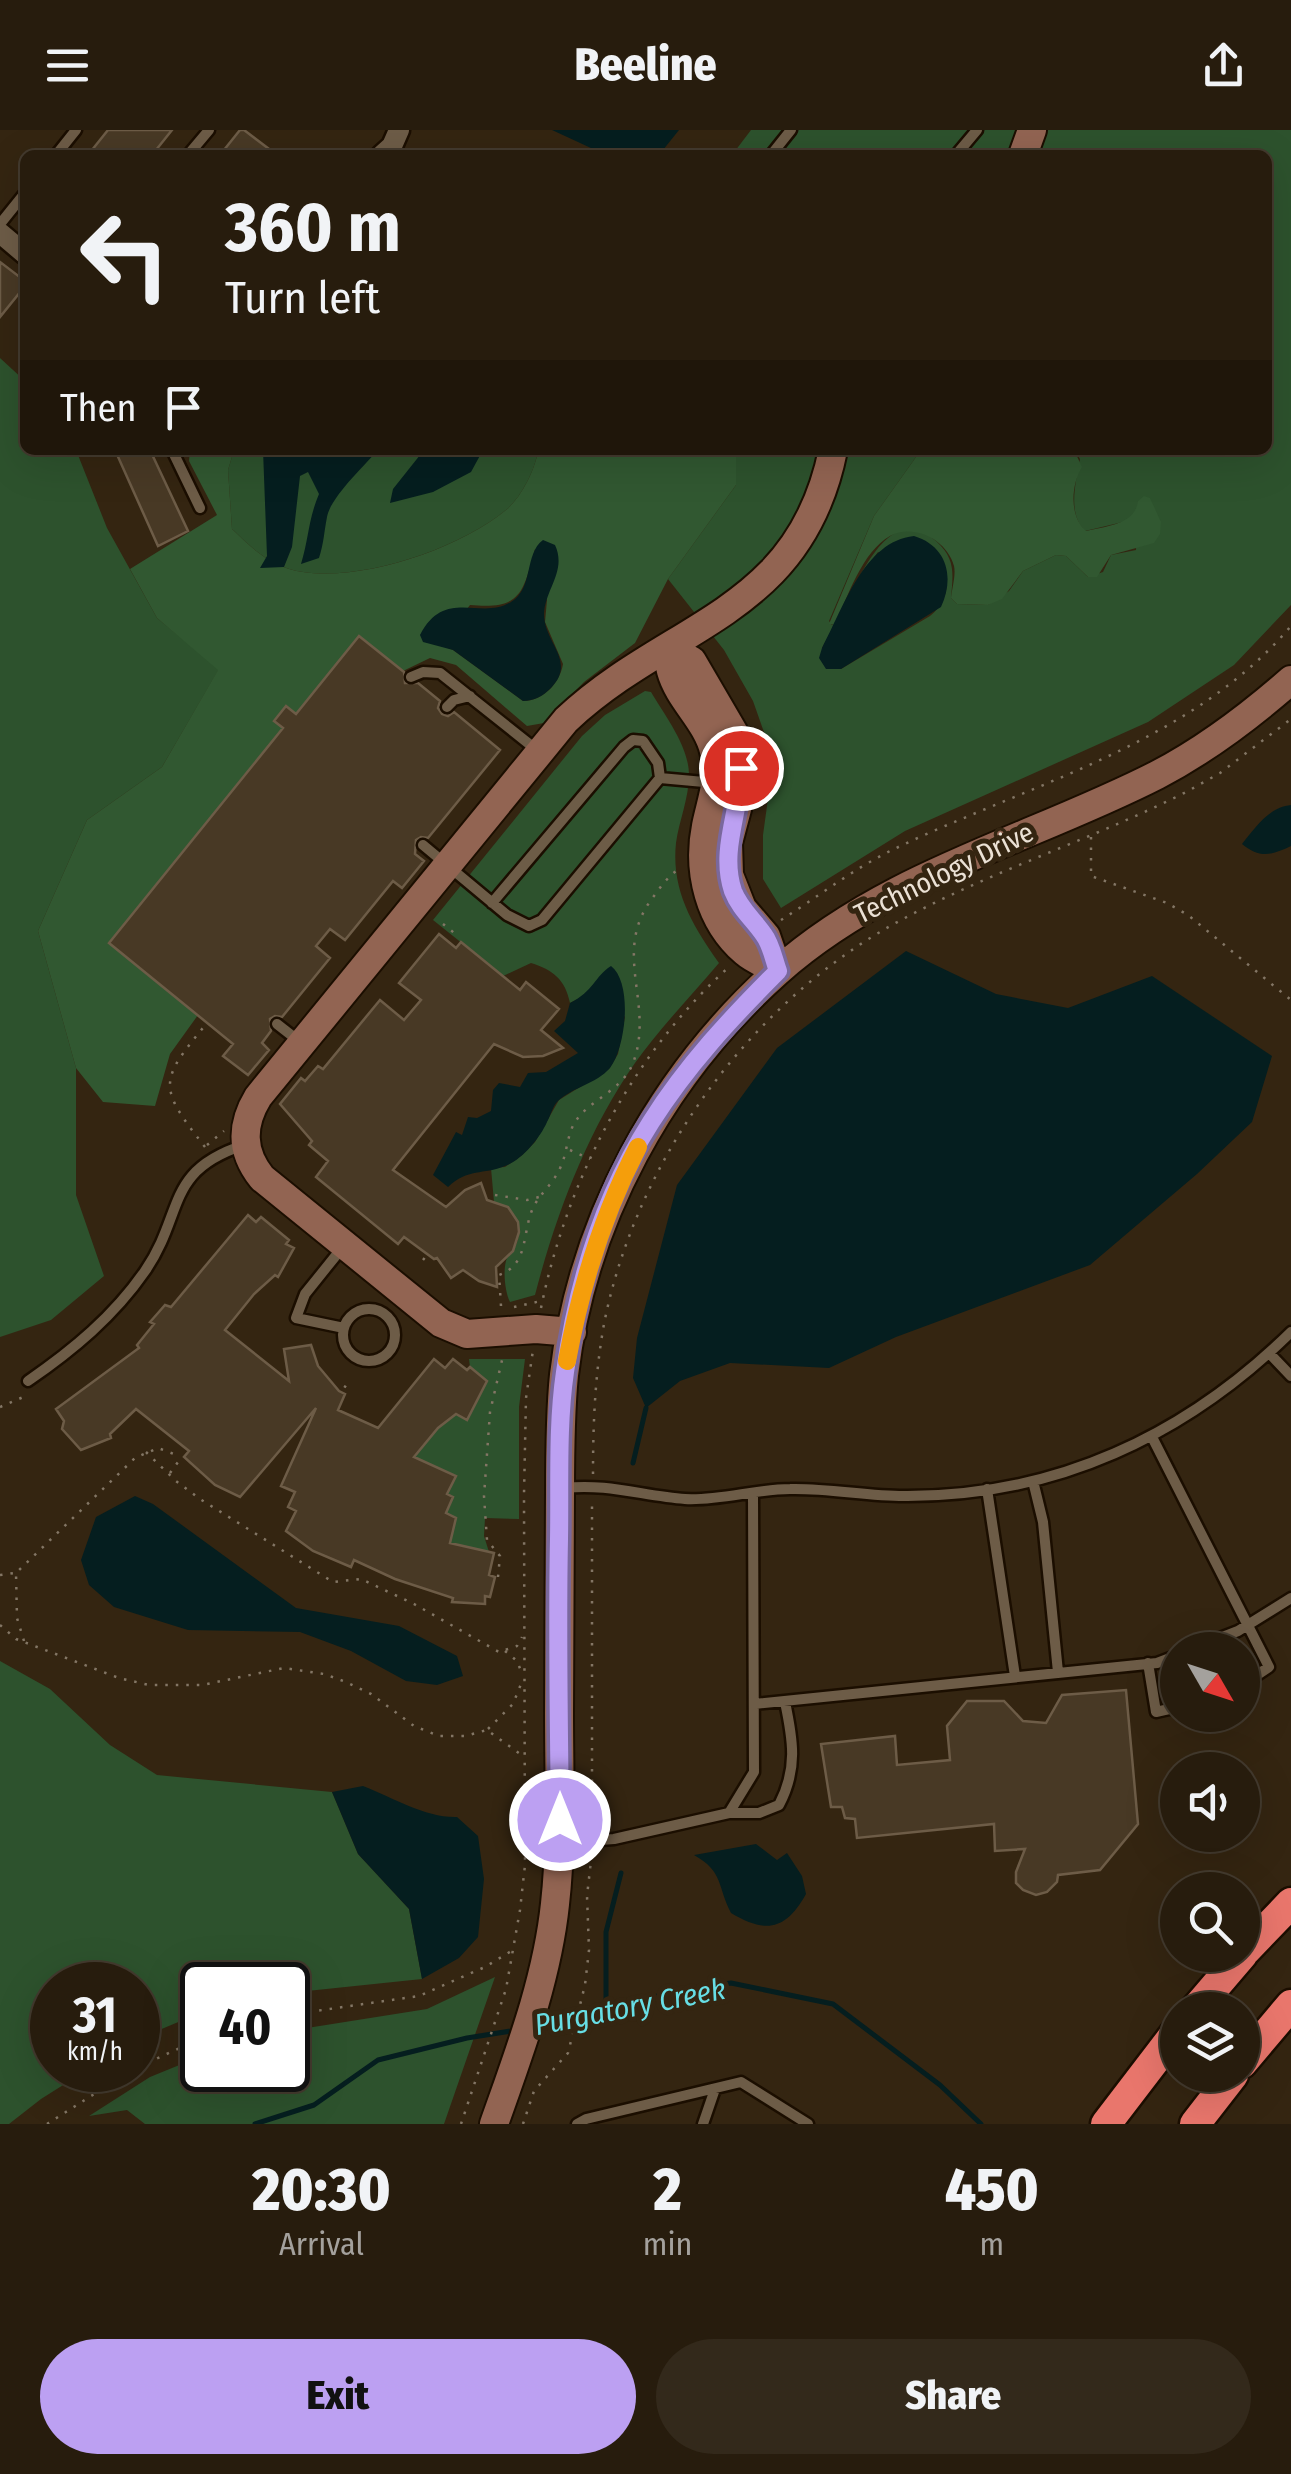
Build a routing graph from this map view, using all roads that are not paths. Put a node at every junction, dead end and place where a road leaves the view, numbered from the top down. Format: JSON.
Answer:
{"nodes":[{"id":1,"x":76,"y":130,"type":"edge"},
{"id":2,"x":209,"y":130,"type":"edge"},
{"id":3,"x":791,"y":130,"type":"edge"},
{"id":4,"x":976,"y":130,"type":"edge"},
{"id":5,"x":60,"y":150,"type":"edge"},
{"id":6,"x":192,"y":150,"type":"edge"},
{"id":7,"x":775,"y":150,"type":"edge"},
{"id":8,"x":960,"y":150,"type":"edge"},
{"id":9,"x":20,"y":199,"type":"edge"},
{"id":10,"x":0,"y":224,"type":"edge"},
{"id":11,"x":0,"y":234,"type":"edge"},
{"id":12,"x":20,"y":250,"type":"edge"},
{"id":13,"x":174,"y":455,"type":"edge"},
{"id":14,"x":831,"y":455,"type":"edge"},
{"id":15,"x":200,"y":508,"type":"dead end"},
{"id":16,"x":669,"y":648,"type":"junction"},
{"id":17,"x":411,"y":678,"type":"dead end"},
{"id":18,"x":1291,"y":680,"type":"edge"},
{"id":19,"x":472,"y":696,"type":"junction"},
{"id":20,"x":448,"y":707,"type":"dead end"},
{"id":21,"x":539,"y":752,"type":"junction"},
{"id":22,"x":660,"y":778,"type":"junction"},
{"id":23,"x":729,"y":783,"type":"junction"},
{"id":24,"x":423,"y":845,"type":"dead end"},
{"id":25,"x":447,"y":865,"type":"junction"},
{"id":26,"x":492,"y":903,"type":"junction"},
{"id":27,"x":778,"y":971,"type":"junction"},
{"id":28,"x":277,"y":1024,"type":"dead end"},
{"id":29,"x":302,"y":1044,"type":"junction"},
{"id":30,"x":235,"y":1137,"type":"junction"},
{"id":31,"x":344,"y":1244,"type":"junction"},
{"id":32,"x":392,"y":1284,"type":"junction"},
{"id":33,"x":377,"y":1310,"type":"junction"},
{"id":34,"x":344,"y":1328,"type":"junction"},
{"id":35,"x":572,"y":1332,"type":"junction"},
{"id":36,"x":1291,"y":1332,"type":"edge"},
{"id":37,"x":1269,"y":1354,"type":"junction"},
{"id":38,"x":1291,"y":1376,"type":"edge"},
{"id":39,"x":28,"y":1381,"type":"road end"},
{"id":40,"x":1152,"y":1437,"type":"junction"},
{"id":41,"x":1033,"y":1481,"type":"junction"},
{"id":42,"x":560,"y":1488,"type":"junction"},
{"id":43,"x":987,"y":1489,"type":"junction"},
{"id":44,"x":753,"y":1493,"type":"junction"},
{"id":45,"x":1291,"y":1598,"type":"edge"},
{"id":46,"x":1248,"y":1625,"type":"junction"},
{"id":47,"x":1231,"y":1632,"type":"edge"},
{"id":48,"x":1252,"y":1632,"type":"edge"},
{"id":49,"x":1260,"y":1649,"type":"edge"},
{"id":50,"x":1160,"y":1659,"type":"edge"},
{"id":51,"x":1148,"y":1663,"type":"junction"},
{"id":52,"x":1058,"y":1672,"type":"junction"},
{"id":53,"x":1260,"y":1673,"type":"edge"},
{"id":54,"x":1015,"y":1676,"type":"junction"},
{"id":55,"x":785,"y":1702,"type":"junction"},
{"id":56,"x":754,"y":1704,"type":"junction"},
{"id":57,"x":1160,"y":1711,"type":"edge"},
{"id":58,"x":728,"y":1813,"type":"junction"},
{"id":59,"x":559,"y":1843,"type":"junction"},
{"id":60,"x":1291,"y":1902,"type":"edge"},
{"id":61,"x":1260,"y":1935,"type":"edge"},
{"id":62,"x":1227,"y":1972,"type":"edge"},
{"id":63,"x":1210,"y":1992,"type":"edge"},
{"id":64,"x":1291,"y":2005,"type":"edge"},
{"id":65,"x":1260,"y":2042,"type":"edge"},
{"id":66,"x":1160,"y":2054,"type":"edge"},
{"id":67,"x":714,"y":2089,"type":"junction"},
{"id":68,"x":1219,"y":2092,"type":"edge"},
{"id":69,"x":494,"y":2124,"type":"edge"},
{"id":70,"x":577,"y":2124,"type":"edge"},
{"id":71,"x":703,"y":2124,"type":"edge"},
{"id":72,"x":808,"y":2124,"type":"edge"},
{"id":73,"x":1106,"y":2124,"type":"edge"},
{"id":74,"x":1194,"y":2124,"type":"edge"}],
"edges":[{"from":1,"to":5,"type":"lane"},
{"from":2,"to":6,"type":"lane"},
{"from":3,"to":7,"type":"lane"},
{"from":4,"to":8,"type":"lane"},
{"from":9,"to":10,"type":"lane"},
{"from":11,"to":12,"type":"street"},
{"from":13,"to":15,"type":"lane"},
{"from":14,"to":16,"type":"street"},
{"from":16,"to":21,"type":"street"},
{"from":16,"to":23,"type":"street"},
{"from":17,"to":19,"type":"lane"},
{"from":18,"to":27,"type":"street","name":"Technology Drive"},
{"from":19,"to":20,"type":"lane"},
{"from":19,"to":21,"type":"lane"},
{"from":21,"to":25,"type":"street"},
{"from":22,"to":23,"type":"lane"},
{"from":22,"to":26,"type":"lane"},
{"from":22,"to":26,"type":"lane"},
{"from":23,"to":27,"type":"street"},
{"from":24,"to":25,"type":"lane"},
{"from":25,"to":26,"type":"lane"},
{"from":25,"to":29,"type":"street"},
{"from":27,"to":35,"type":"street","name":"Technology Drive"},
{"from":28,"to":29,"type":"lane"},
{"from":29,"to":30,"type":"street"},
{"from":30,"to":31,"type":"street"},
{"from":30,"to":39,"type":"lane"},
{"from":31,"to":32,"type":"street"},
{"from":31,"to":34,"type":"lane"},
{"from":32,"to":33,"type":"lane"},
{"from":32,"to":35,"type":"street"},
{"from":33,"to":34,"type":"lane"},
{"from":33,"to":34,"type":"lane"},
{"from":35,"to":42,"type":"street","name":"Technology Drive"},
{"from":36,"to":37,"type":"lane"},
{"from":37,"to":38,"type":"lane"},
{"from":37,"to":40,"type":"lane"},
{"from":40,"to":41,"type":"lane"},
{"from":40,"to":46,"type":"lane"},
{"from":41,"to":43,"type":"lane"},
{"from":41,"to":52,"type":"lane"},
{"from":42,"to":44,"type":"lane"},
{"from":42,"to":59,"type":"street","name":"Technology Drive"},
{"from":43,"to":44,"type":"lane"},
{"from":43,"to":54,"type":"lane"},
{"from":44,"to":56,"type":"lane"},
{"from":45,"to":46,"type":"lane"},
{"from":46,"to":47,"type":"lane"},
{"from":46,"to":48,"type":"lane"},
{"from":49,"to":53,"type":"lane"},
{"from":50,"to":51,"type":"lane"},
{"from":51,"to":52,"type":"lane"},
{"from":51,"to":57,"type":"lane"},
{"from":52,"to":54,"type":"lane"},
{"from":54,"to":55,"type":"lane"},
{"from":55,"to":56,"type":"lane"},
{"from":55,"to":58,"type":"lane"},
{"from":56,"to":58,"type":"lane"},
{"from":58,"to":59,"type":"lane"},
{"from":59,"to":69,"type":"street","name":"Technology Drive"},
{"from":60,"to":61,"type":"highway"},
{"from":62,"to":63,"type":"highway"},
{"from":64,"to":65,"type":"highway"},
{"from":66,"to":73,"type":"highway"},
{"from":67,"to":70,"type":"lane"},
{"from":67,"to":71,"type":"lane"},
{"from":67,"to":72,"type":"lane"},
{"from":68,"to":74,"type":"highway"}]}
